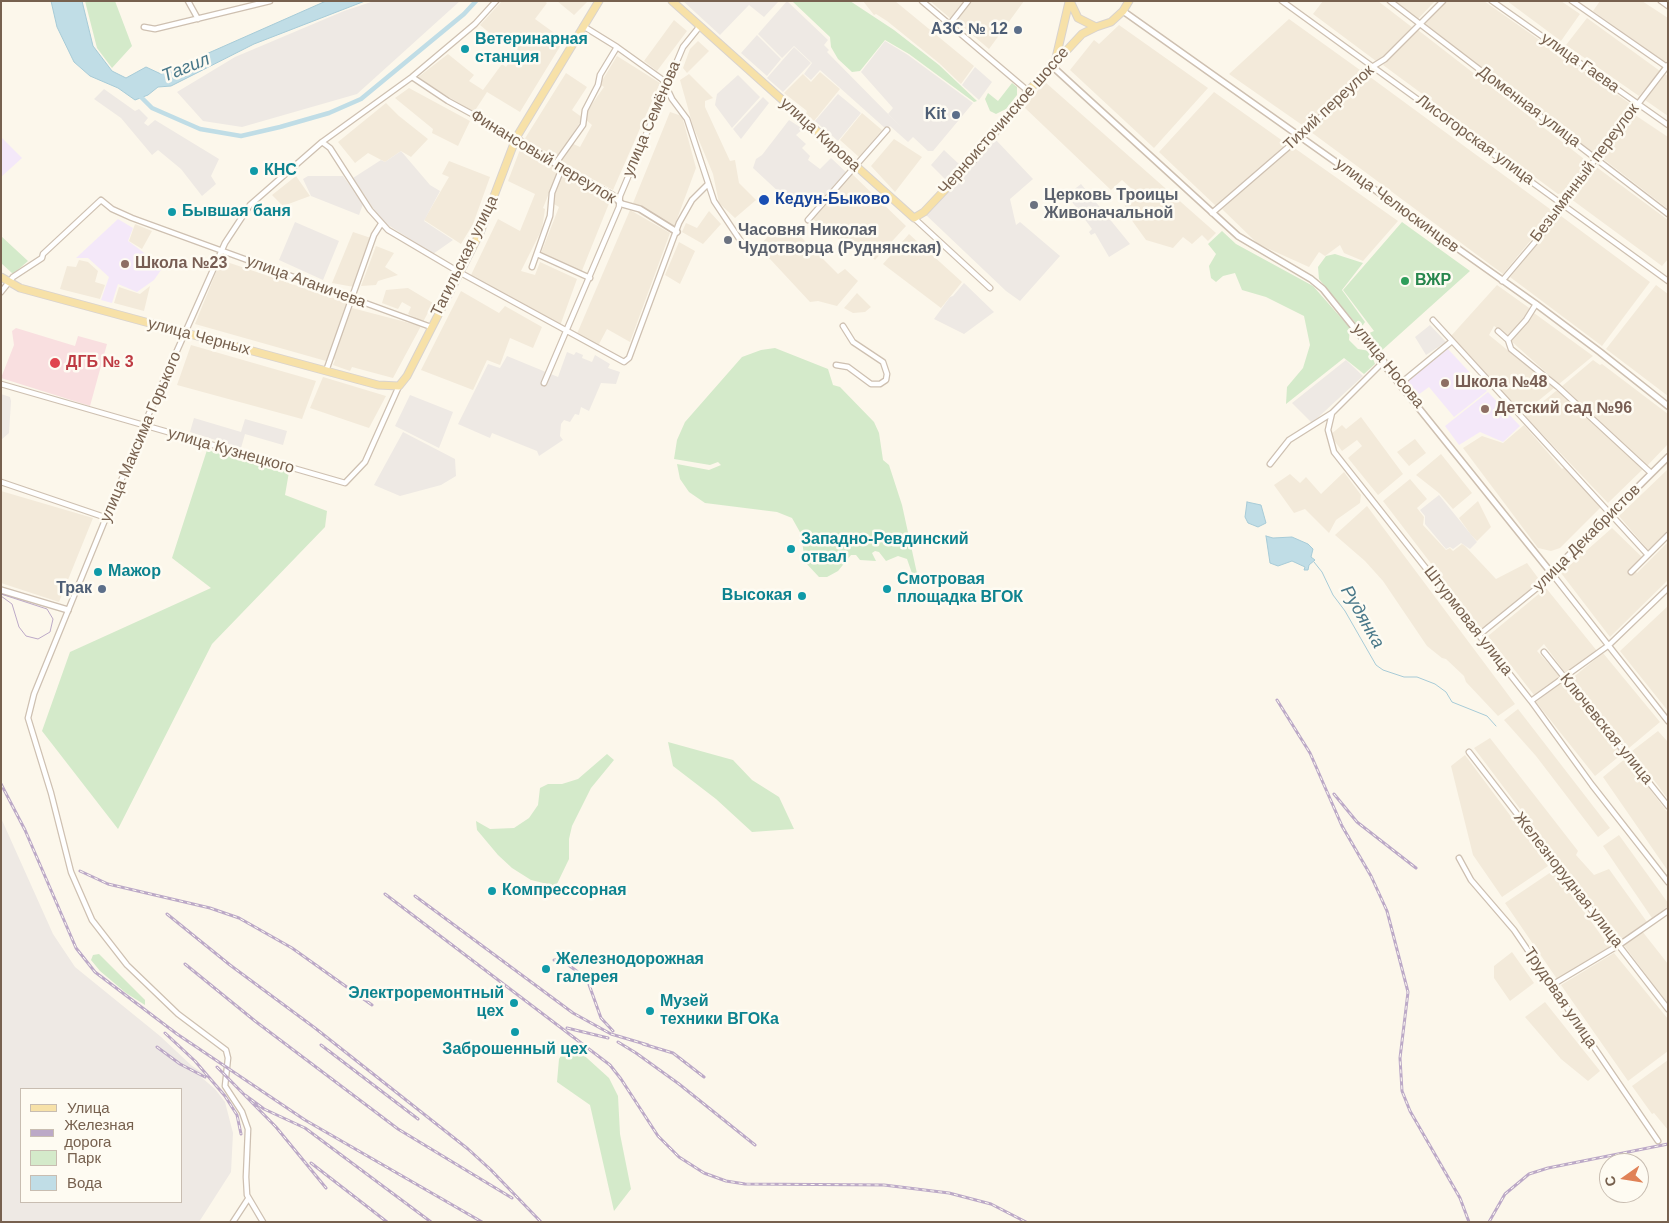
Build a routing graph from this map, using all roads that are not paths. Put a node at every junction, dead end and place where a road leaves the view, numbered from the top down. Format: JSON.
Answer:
{"nodes":[{"id":1,"x":188,"y":1,"type":"edge"},
{"id":2,"x":270,"y":1,"type":"edge"},
{"id":3,"x":496,"y":1,"type":"edge"},
{"id":4,"x":599,"y":1,"type":"edge"},
{"id":5,"x":672,"y":1,"type":"edge"},
{"id":6,"x":922,"y":1,"type":"edge"},
{"id":7,"x":968,"y":1,"type":"edge"},
{"id":8,"x":1070,"y":1,"type":"edge"},
{"id":9,"x":1129,"y":1,"type":"edge"},
{"id":10,"x":1282,"y":1,"type":"edge"},
{"id":11,"x":1390,"y":1,"type":"edge"},
{"id":12,"x":1442,"y":1,"type":"edge"},
{"id":13,"x":1492,"y":1,"type":"edge"},
{"id":14,"x":1572,"y":1,"type":"edge"},
{"id":15,"x":1661,"y":1,"type":"edge"},
{"id":16,"x":1668,"y":6,"type":"edge"},
{"id":17,"x":1124,"y":10,"type":"junction"},
{"id":18,"x":198,"y":19,"type":"junction"},
{"id":19,"x":950,"y":24,"type":"junction"},
{"id":20,"x":1420,"y":25,"type":"junction"},
{"id":21,"x":583,"y":26,"type":"junction"},
{"id":22,"x":700,"y":26,"type":"junction"},
{"id":23,"x":144,"y":27,"type":"dead end"},
{"id":24,"x":1096,"y":27,"type":"junction"},
{"id":25,"x":617,"y":47,"type":"junction"},
{"id":26,"x":1054,"y":65,"type":"junction"},
{"id":27,"x":1374,"y":66,"type":"junction"},
{"id":28,"x":1667,"y":66,"type":"edge"},
{"id":29,"x":412,"y":77,"type":"junction"},
{"id":30,"x":666,"y":87,"type":"junction"},
{"id":31,"x":1028,"y":91,"type":"junction"},
{"id":32,"x":1637,"y":103,"type":"junction"},
{"id":33,"x":1668,"y":125,"type":"edge"},
{"id":34,"x":887,"y":130,"type":"dead end"},
{"id":35,"x":1300,"y":137,"type":"junction"},
{"id":36,"x":516,"y":138,"type":"junction"},
{"id":37,"x":322,"y":142,"type":"junction"},
{"id":38,"x":1596,"y":158,"type":"junction"},
{"id":39,"x":556,"y":163,"type":"junction"},
{"id":40,"x":854,"y":166,"type":"junction"},
{"id":41,"x":562,"y":168,"type":"junction"},
{"id":42,"x":708,"y":184,"type":"junction"},
{"id":43,"x":619,"y":201,"type":"junction"},
{"id":44,"x":1564,"y":204,"type":"junction"},
{"id":45,"x":1212,"y":213,"type":"junction"},
{"id":46,"x":1668,"y":214,"type":"edge"},
{"id":47,"x":914,"y":218,"type":"junction"},
{"id":48,"x":808,"y":220,"type":"dead end"},
{"id":49,"x":380,"y":224,"type":"junction"},
{"id":50,"x":677,"y":232,"type":"junction"},
{"id":51,"x":744,"y":246,"type":"dead end"},
{"id":52,"x":221,"y":252,"type":"junction"},
{"id":53,"x":537,"y":254,"type":"junction"},
{"id":54,"x":532,"y":268,"type":"dead end"},
{"id":55,"x":459,"y":272,"type":"junction"},
{"id":56,"x":1,"y":277,"type":"edge"},
{"id":57,"x":590,"y":278,"type":"junction"},
{"id":58,"x":1668,"y":280,"type":"edge"},
{"id":59,"x":1502,"y":281,"type":"junction"},
{"id":60,"x":8,"y":283,"type":"junction"},
{"id":61,"x":990,"y":288,"type":"dead end"},
{"id":62,"x":1,"y":292,"type":"edge"},
{"id":63,"x":353,"y":299,"type":"junction"},
{"id":64,"x":1536,"y":304,"type":"junction"},
{"id":65,"x":1433,"y":320,"type":"dead end"},
{"id":66,"x":843,"y":326,"type":"dead end"},
{"id":67,"x":431,"y":327,"type":"junction"},
{"id":68,"x":567,"y":332,"type":"junction"},
{"id":69,"x":1498,"y":332,"type":"dead end"},
{"id":70,"x":186,"y":333,"type":"junction"},
{"id":71,"x":1508,"y":340,"type":"junction"},
{"id":72,"x":1452,"y":341,"type":"junction"},
{"id":73,"x":1384,"y":362,"type":"junction"},
{"id":74,"x":836,"y":365,"type":"dead end"},
{"id":75,"x":326,"y":372,"type":"junction"},
{"id":76,"x":544,"y":383,"type":"dead end"},
{"id":77,"x":1401,"y":383,"type":"junction"},
{"id":78,"x":1,"y":384,"type":"edge"},
{"id":79,"x":399,"y":386,"type":"junction"},
{"id":80,"x":1668,"y":406,"type":"edge"},
{"id":81,"x":1332,"y":413,"type":"junction"},
{"id":82,"x":143,"y":426,"type":"junction"},
{"id":83,"x":1668,"y":456,"type":"edge"},
{"id":84,"x":1270,"y":464,"type":"dead end"},
{"id":85,"x":1651,"y":473,"type":"junction"},
{"id":86,"x":1,"y":482,"type":"edge"},
{"id":87,"x":345,"y":483,"type":"joint"},
{"id":88,"x":1610,"y":514,"type":"junction"},
{"id":89,"x":107,"y":518,"type":"junction"},
{"id":90,"x":1668,"y":535,"type":"edge"},
{"id":91,"x":1648,"y":555,"type":"junction"},
{"id":92,"x":1631,"y":572,"type":"dead end"},
{"id":93,"x":1553,"y":575,"type":"junction"},
{"id":94,"x":1668,"y":588,"type":"edge"},
{"id":95,"x":1,"y":590,"type":"edge"},
{"id":96,"x":68,"y":610,"type":"junction"},
{"id":97,"x":1480,"y":635,"type":"junction"},
{"id":98,"x":1609,"y":646,"type":"junction"},
{"id":99,"x":1544,"y":652,"type":"dead end"},
{"id":100,"x":1565,"y":678,"type":"junction"},
{"id":101,"x":1531,"y":702,"type":"junction"},
{"id":102,"x":1668,"y":721,"type":"edge"},
{"id":103,"x":1469,"y":752,"type":"dead end"},
{"id":104,"x":1668,"y":806,"type":"edge"},
{"id":105,"x":1459,"y":858,"type":"dead end"},
{"id":106,"x":1668,"y":882,"type":"edge"},
{"id":107,"x":1668,"y":911,"type":"edge"},
{"id":108,"x":1619,"y":945,"type":"junction"},
{"id":109,"x":1552,"y":985,"type":"junction"},
{"id":110,"x":1668,"y":1009,"type":"edge"},
{"id":111,"x":1658,"y":1141,"type":"dead end"},
{"id":112,"x":248,"y":1199,"type":"junction"},
{"id":113,"x":233,"y":1222,"type":"edge"},
{"id":114,"x":263,"y":1222,"type":"edge"}],
"edges":[{"from":1,"to":18,"type":"street"},
{"from":2,"to":18,"type":"street"},
{"from":3,"to":29,"type":"street","name":"улица Максима Горького"},
{"from":4,"to":21,"type":"main road","name":"Тагильская улица"},
{"from":5,"to":22,"type":"main road","name":"улица Кирова"},
{"from":6,"to":19,"type":"street"},
{"from":7,"to":19,"type":"street"},
{"from":8,"to":24,"type":"main road"},
{"from":8,"to":26,"type":"main road"},
{"from":9,"to":17,"type":"main road"},
{"from":10,"to":27,"type":"street","name":"Лисогорская улица"},
{"from":11,"to":20,"type":"street","name":"Доменная улица"},
{"from":12,"to":20,"type":"street","name":"Тихий переулок"},
{"from":13,"to":32,"type":"street","name":"улица Гаева"},
{"from":14,"to":28,"type":"street"},
{"from":15,"to":16,"type":"street"},
{"from":17,"to":24,"type":"main road","name":"Черноисточинское шоссе"},
{"from":17,"to":35,"type":"street","name":"улица Челюскинцев"},
{"from":18,"to":23,"type":"street"},
{"from":19,"to":31,"type":"street"},
{"from":20,"to":27,"type":"street","name":"Тихий переулок"},
{"from":20,"to":38,"type":"street","name":"Доменная улица"},
{"from":21,"to":25,"type":"street"},
{"from":21,"to":36,"type":"main road","name":"Тагильская улица"},
{"from":22,"to":30,"type":"street","name":"улица Семёнова"},
{"from":22,"to":40,"type":"main road","name":"улица Кирова"},
{"from":24,"to":26,"type":"main road","name":"Черноисточинское шоссе"},
{"from":25,"to":30,"type":"street"},
{"from":25,"to":39,"type":"street"},
{"from":26,"to":31,"type":"main road","name":"Черноисточинское шоссе"},
{"from":26,"to":45,"type":"street","name":"улица Носова"},
{"from":27,"to":35,"type":"street","name":"Тихий переулок"},
{"from":27,"to":44,"type":"street","name":"Лисогорская улица"},
{"from":28,"to":32,"type":"street","name":"Безымянный переулок"},
{"from":29,"to":36,"type":"street","name":"Финансовый переулок"},
{"from":29,"to":37,"type":"street","name":"улица Максима Горького"},
{"from":30,"to":42,"type":"street"},
{"from":30,"to":43,"type":"street","name":"улица Семёнова"},
{"from":31,"to":47,"type":"main road","name":"Черноисточинское шоссе"},
{"from":32,"to":33,"type":"street","name":"улица Гаева"},
{"from":32,"to":38,"type":"street","name":"Безымянный переулок"},
{"from":34,"to":40,"type":"street"},
{"from":35,"to":45,"type":"street","name":"Тихий переулок"},
{"from":35,"to":59,"type":"street","name":"улица Челюскинцев"},
{"from":36,"to":39,"type":"street","name":"Финансовый переулок"},
{"from":36,"to":55,"type":"main road","name":"Тагильская улица"},
{"from":37,"to":49,"type":"street"},
{"from":37,"to":52,"type":"street","name":"улица Максима Горького"},
{"from":38,"to":44,"type":"street","name":"Безымянный переулок"},
{"from":38,"to":46,"type":"street","name":"Доменная улица"},
{"from":39,"to":41,"type":"street","name":"Финансовый переулок"},
{"from":40,"to":47,"type":"main road","name":"улица Кирова"},
{"from":40,"to":48,"type":"street"},
{"from":41,"to":43,"type":"street","name":"Финансовый переулок"},
{"from":41,"to":53,"type":"street"},
{"from":42,"to":50,"type":"street"},
{"from":42,"to":51,"type":"street"},
{"from":43,"to":50,"type":"street","name":"Финансовый переулок"},
{"from":43,"to":57,"type":"street","name":"улица Семёнова"},
{"from":44,"to":58,"type":"street","name":"Лисогорская улица"},
{"from":44,"to":59,"type":"street","name":"Безымянный переулок"},
{"from":45,"to":73,"type":"street","name":"улица Носова"},
{"from":47,"to":61,"type":"street","name":"улица Кирова"},
{"from":49,"to":55,"type":"street"},
{"from":49,"to":63,"type":"street"},
{"from":50,"to":68,"type":"street"},
{"from":52,"to":60,"type":"street","name":"улица Аганичева"},
{"from":52,"to":63,"type":"street","name":"улица Аганичева"},
{"from":52,"to":70,"type":"street","name":"улица Максима Горького"},
{"from":53,"to":54,"type":"street"},
{"from":53,"to":57,"type":"street"},
{"from":55,"to":67,"type":"main road","name":"Тагильская улица"},
{"from":55,"to":68,"type":"street"},
{"from":56,"to":60,"type":"main road","name":"улица Черных"},
{"from":57,"to":68,"type":"street","name":"улица Семёнова"},
{"from":59,"to":64,"type":"street","name":"улица Челюскинцев"},
{"from":60,"to":62,"type":"street"},
{"from":60,"to":70,"type":"main road","name":"улица Черных"},
{"from":63,"to":67,"type":"street","name":"улица Аганичева"},
{"from":63,"to":75,"type":"street"},
{"from":64,"to":71,"type":"street"},
{"from":64,"to":80,"type":"street","name":"улица Челюскинцев"},
{"from":65,"to":72,"type":"street"},
{"from":66,"to":74,"type":"street"},
{"from":67,"to":79,"type":"main road","name":"Тагильская улица"},
{"from":68,"to":76,"type":"street","name":"улица Семёнова"},
{"from":69,"to":71,"type":"street"},
{"from":70,"to":75,"type":"main road","name":"улица Черных"},
{"from":70,"to":82,"type":"street","name":"улица Максима Горького"},
{"from":71,"to":85,"type":"street"},
{"from":72,"to":77,"type":"street"},
{"from":72,"to":88,"type":"street"},
{"from":73,"to":77,"type":"street","name":"улица Носова"},
{"from":73,"to":81,"type":"street"},
{"from":75,"to":79,"type":"main road","name":"улица Черных"},
{"from":77,"to":93,"type":"street","name":"улица Носова"},
{"from":78,"to":82,"type":"street","name":"улица Кузнецкого"},
{"from":79,"to":87,"type":"street","name":"Тагильская улица"},
{"from":81,"to":84,"type":"street"},
{"from":81,"to":97,"type":"street","name":"Штурмовая улица"},
{"from":82,"to":87,"type":"street","name":"улица Кузнецкого"},
{"from":82,"to":89,"type":"street","name":"улица Максима Горького"},
{"from":83,"to":85,"type":"street","name":"улица Декабристов"},
{"from":85,"to":88,"type":"street","name":"улица Декабристов"},
{"from":86,"to":89,"type":"street"},
{"from":88,"to":91,"type":"street"},
{"from":88,"to":93,"type":"street","name":"улица Декабристов"},
{"from":89,"to":96,"type":"street","name":"улица Максима Горького"},
{"from":90,"to":91,"type":"street"},
{"from":91,"to":92,"type":"street"},
{"from":93,"to":97,"type":"street","name":"улица Декабристов"},
{"from":93,"to":98,"type":"street","name":"улица Носова"},
{"from":94,"to":98,"type":"street"},
{"from":95,"to":96,"type":"street"},
{"from":96,"to":112,"type":"street","name":"улица Максима Горького"},
{"from":97,"to":101,"type":"street","name":"Штурмовая улица"},
{"from":98,"to":100,"type":"street"},
{"from":98,"to":102,"type":"street","name":"улица Носова"},
{"from":99,"to":100,"type":"street","name":"Ключевская улица"},
{"from":100,"to":101,"type":"street"},
{"from":100,"to":104,"type":"street","name":"Ключевская улица"},
{"from":101,"to":106,"type":"street","name":"Штурмовая улица"},
{"from":103,"to":108,"type":"street","name":"Железнорудная улица"},
{"from":105,"to":109,"type":"street","name":"Трудовая улица"},
{"from":107,"to":108,"type":"street"},
{"from":108,"to":109,"type":"street"},
{"from":108,"to":110,"type":"street","name":"Железнорудная улица"},
{"from":109,"to":111,"type":"street","name":"Трудовая улица"},
{"from":112,"to":113,"type":"street"},
{"from":112,"to":114,"type":"street"}]}
